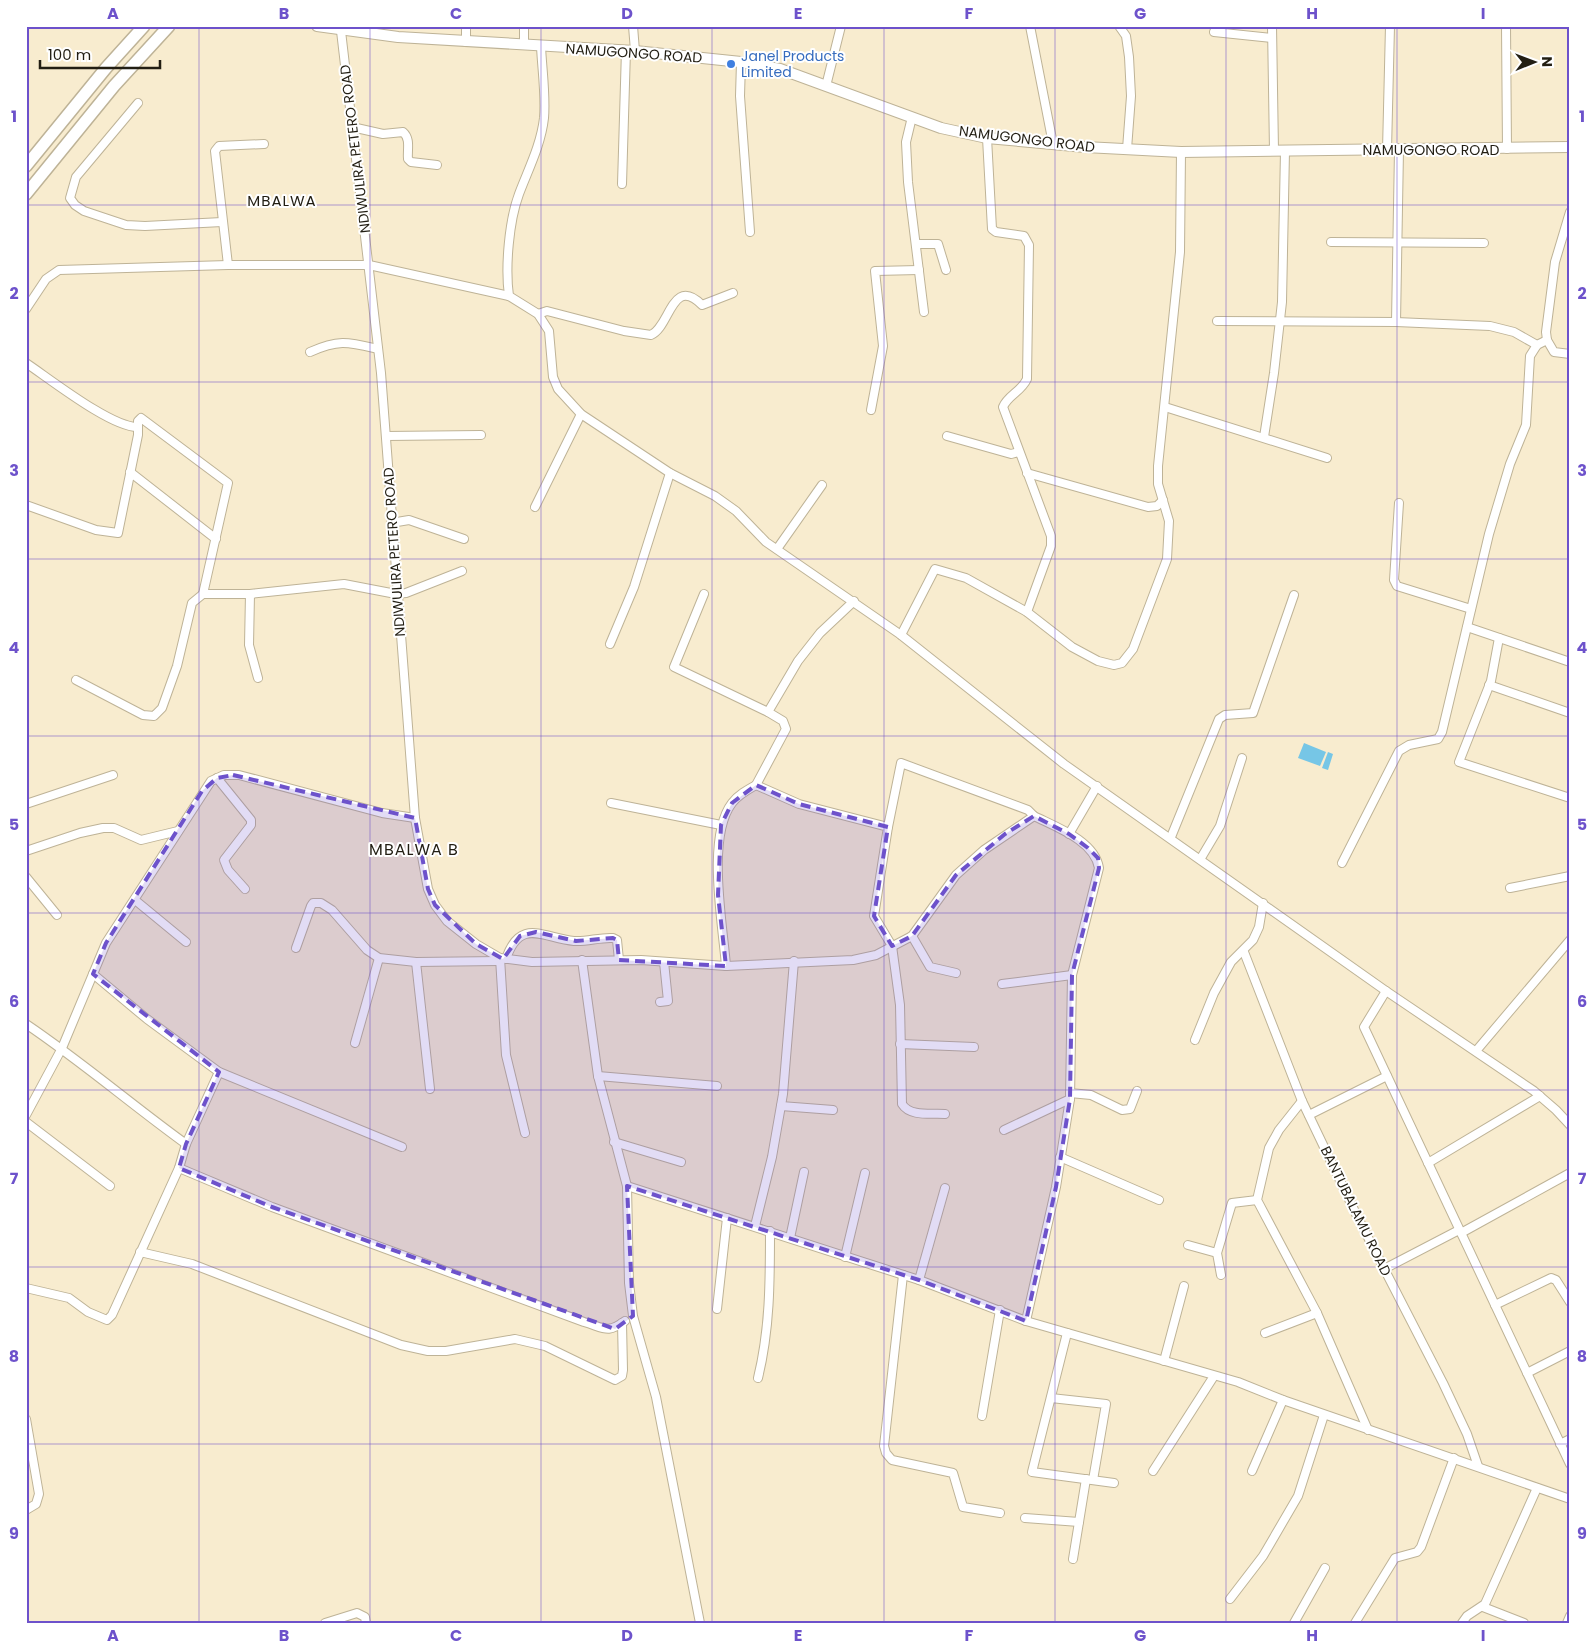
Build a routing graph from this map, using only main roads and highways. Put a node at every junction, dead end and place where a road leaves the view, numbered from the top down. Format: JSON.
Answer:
{"nodes":[{"id":1,"x":144,"y":26,"type":"edge"},
{"id":2,"x":169,"y":26,"type":"edge"},
{"id":3,"x":321,"y":27,"type":"edge"},
{"id":4,"x":1570,"y":147,"type":"edge"},
{"id":5,"x":26,"y":166,"type":"edge"},
{"id":6,"x":26,"y":194,"type":"edge"}],
"edges":[{"from":1,"to":5,"type":"highway"},
{"from":2,"to":6,"type":"highway"},
{"from":3,"to":4,"type":"main road","name":"NAMUGONGO ROAD"}]}
